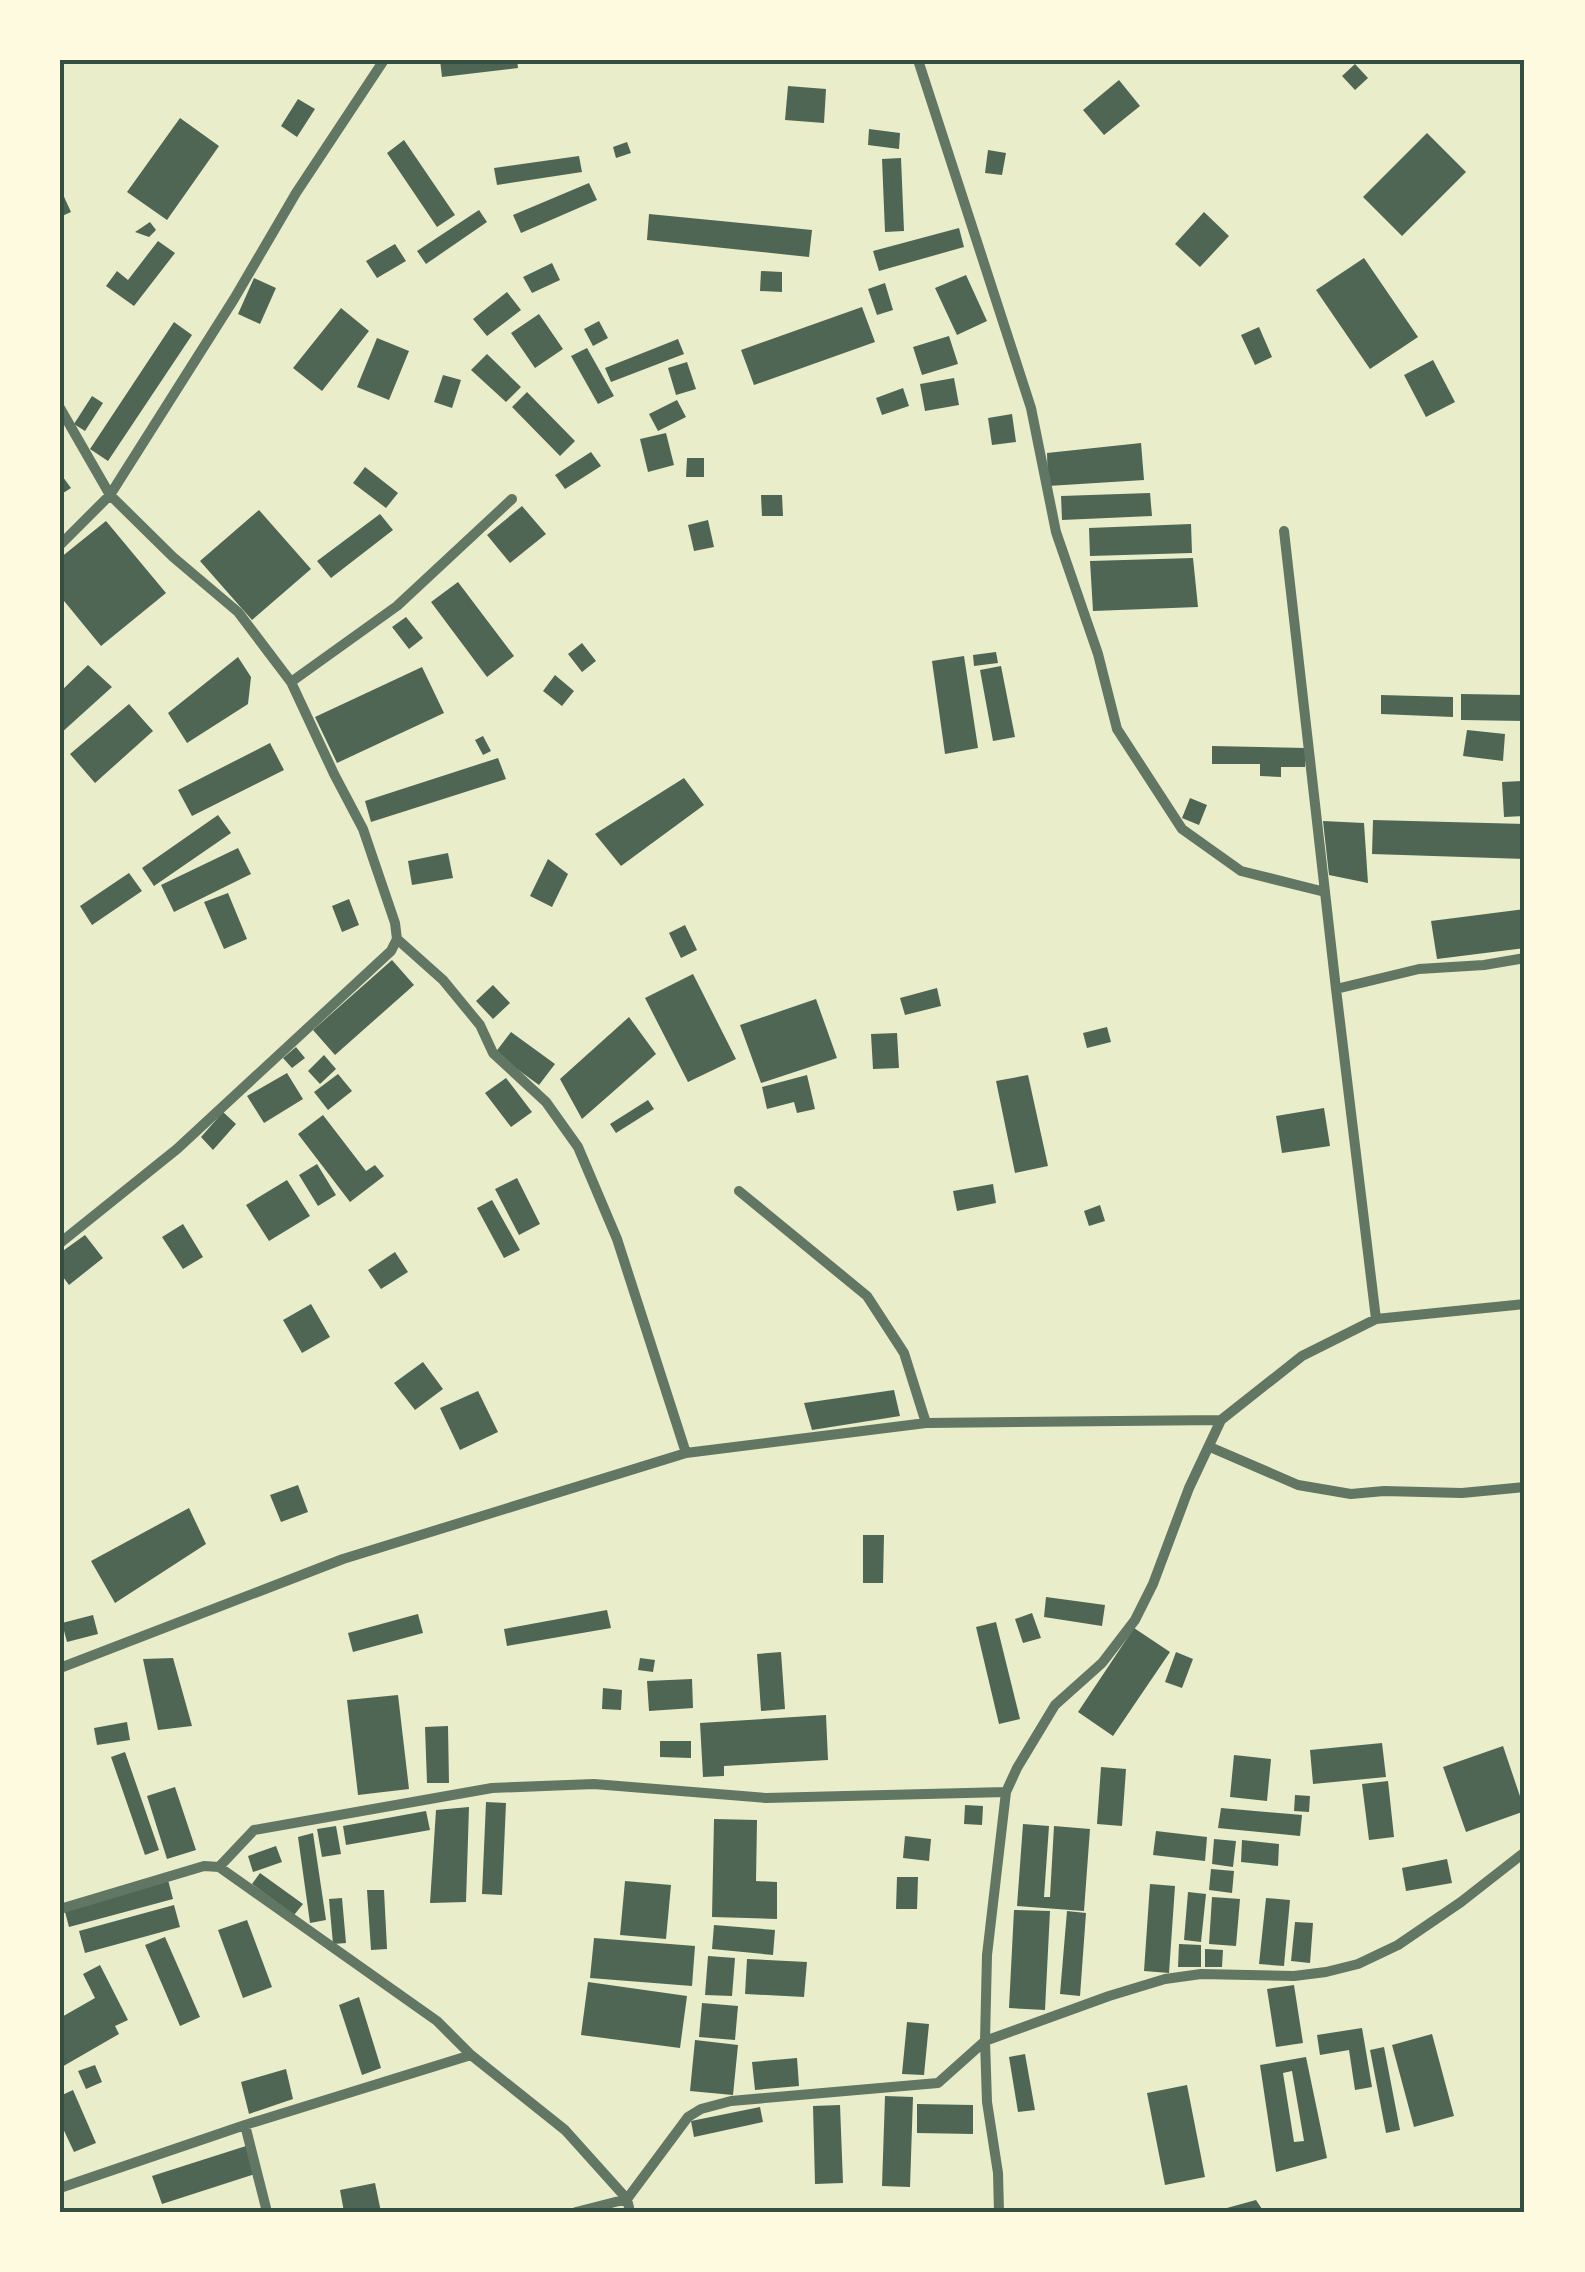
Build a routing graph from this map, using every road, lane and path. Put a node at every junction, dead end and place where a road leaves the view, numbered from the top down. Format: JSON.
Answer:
{"nodes":[{"id":1,"x":384,"y":60,"type":"edge"},
{"id":2,"x":918,"y":60,"type":"edge"},
{"id":3,"x":60,"y":408,"type":"edge"},
{"id":4,"x":110,"y":495,"type":"junction"},
{"id":5,"x":512,"y":499,"type":"dead end"},
{"id":6,"x":1284,"y":531,"type":"dead end"},
{"id":7,"x":60,"y":545,"type":"edge"},
{"id":8,"x":291,"y":682,"type":"junction"},
{"id":9,"x":1325,"y":892,"type":"junction"},
{"id":10,"x":398,"y":939,"type":"junction"},
{"id":11,"x":1525,"y":958,"type":"edge"},
{"id":12,"x":1336,"y":989,"type":"junction"},
{"id":13,"x":739,"y":1191,"type":"dead end"},
{"id":14,"x":60,"y":1243,"type":"edge"},
{"id":15,"x":1525,"y":1304,"type":"edge"},
{"id":16,"x":1376,"y":1318,"type":"junction"},
{"id":17,"x":1221,"y":1420,"type":"junction"},
{"id":18,"x":926,"y":1423,"type":"junction"},
{"id":19,"x":1210,"y":1446,"type":"junction"},
{"id":20,"x":686,"y":1454,"type":"junction"},
{"id":21,"x":1525,"y":1487,"type":"edge"},
{"id":22,"x":60,"y":1668,"type":"edge"},
{"id":23,"x":1006,"y":1792,"type":"junction"},
{"id":24,"x":1525,"y":1852,"type":"edge"},
{"id":25,"x":219,"y":1866,"type":"junction"},
{"id":26,"x":61,"y":1904,"type":"edge"},
{"id":27,"x":985,"y":2041,"type":"junction"},
{"id":28,"x":472,"y":2056,"type":"junction"},
{"id":29,"x":246,"y":2126,"type":"junction"},
{"id":30,"x":60,"y":2188,"type":"edge"},
{"id":31,"x":627,"y":2199,"type":"junction"},
{"id":32,"x":267,"y":2212,"type":"edge"},
{"id":33,"x":576,"y":2212,"type":"edge"},
{"id":34,"x":630,"y":2212,"type":"edge"},
{"id":35,"x":999,"y":2212,"type":"edge"}],
"edges":[{"from":1,"to":4,"type":"street"},
{"from":2,"to":9,"type":"street"},
{"from":3,"to":4,"type":"street"},
{"from":4,"to":7,"type":"street"},
{"from":4,"to":8,"type":"street"},
{"from":5,"to":8,"type":"street"},
{"from":6,"to":9,"type":"street"},
{"from":8,"to":10,"type":"street"},
{"from":9,"to":12,"type":"street"},
{"from":10,"to":14,"type":"street"},
{"from":10,"to":20,"type":"street"},
{"from":11,"to":12,"type":"street"},
{"from":12,"to":16,"type":"street"},
{"from":13,"to":18,"type":"street"},
{"from":15,"to":16,"type":"street"},
{"from":16,"to":17,"type":"street"},
{"from":17,"to":18,"type":"street"},
{"from":17,"to":19,"type":"street"},
{"from":18,"to":20,"type":"street"},
{"from":19,"to":21,"type":"street"},
{"from":19,"to":23,"type":"street"},
{"from":20,"to":22,"type":"street"},
{"from":23,"to":25,"type":"street"},
{"from":23,"to":27,"type":"street"},
{"from":24,"to":27,"type":"street"},
{"from":25,"to":26,"type":"street"},
{"from":25,"to":28,"type":"street"},
{"from":27,"to":31,"type":"street"},
{"from":27,"to":35,"type":"street"},
{"from":28,"to":29,"type":"street"},
{"from":28,"to":31,"type":"street"},
{"from":29,"to":30,"type":"street"},
{"from":29,"to":32,"type":"street"},
{"from":31,"to":33,"type":"street"},
{"from":31,"to":34,"type":"street"}]}
